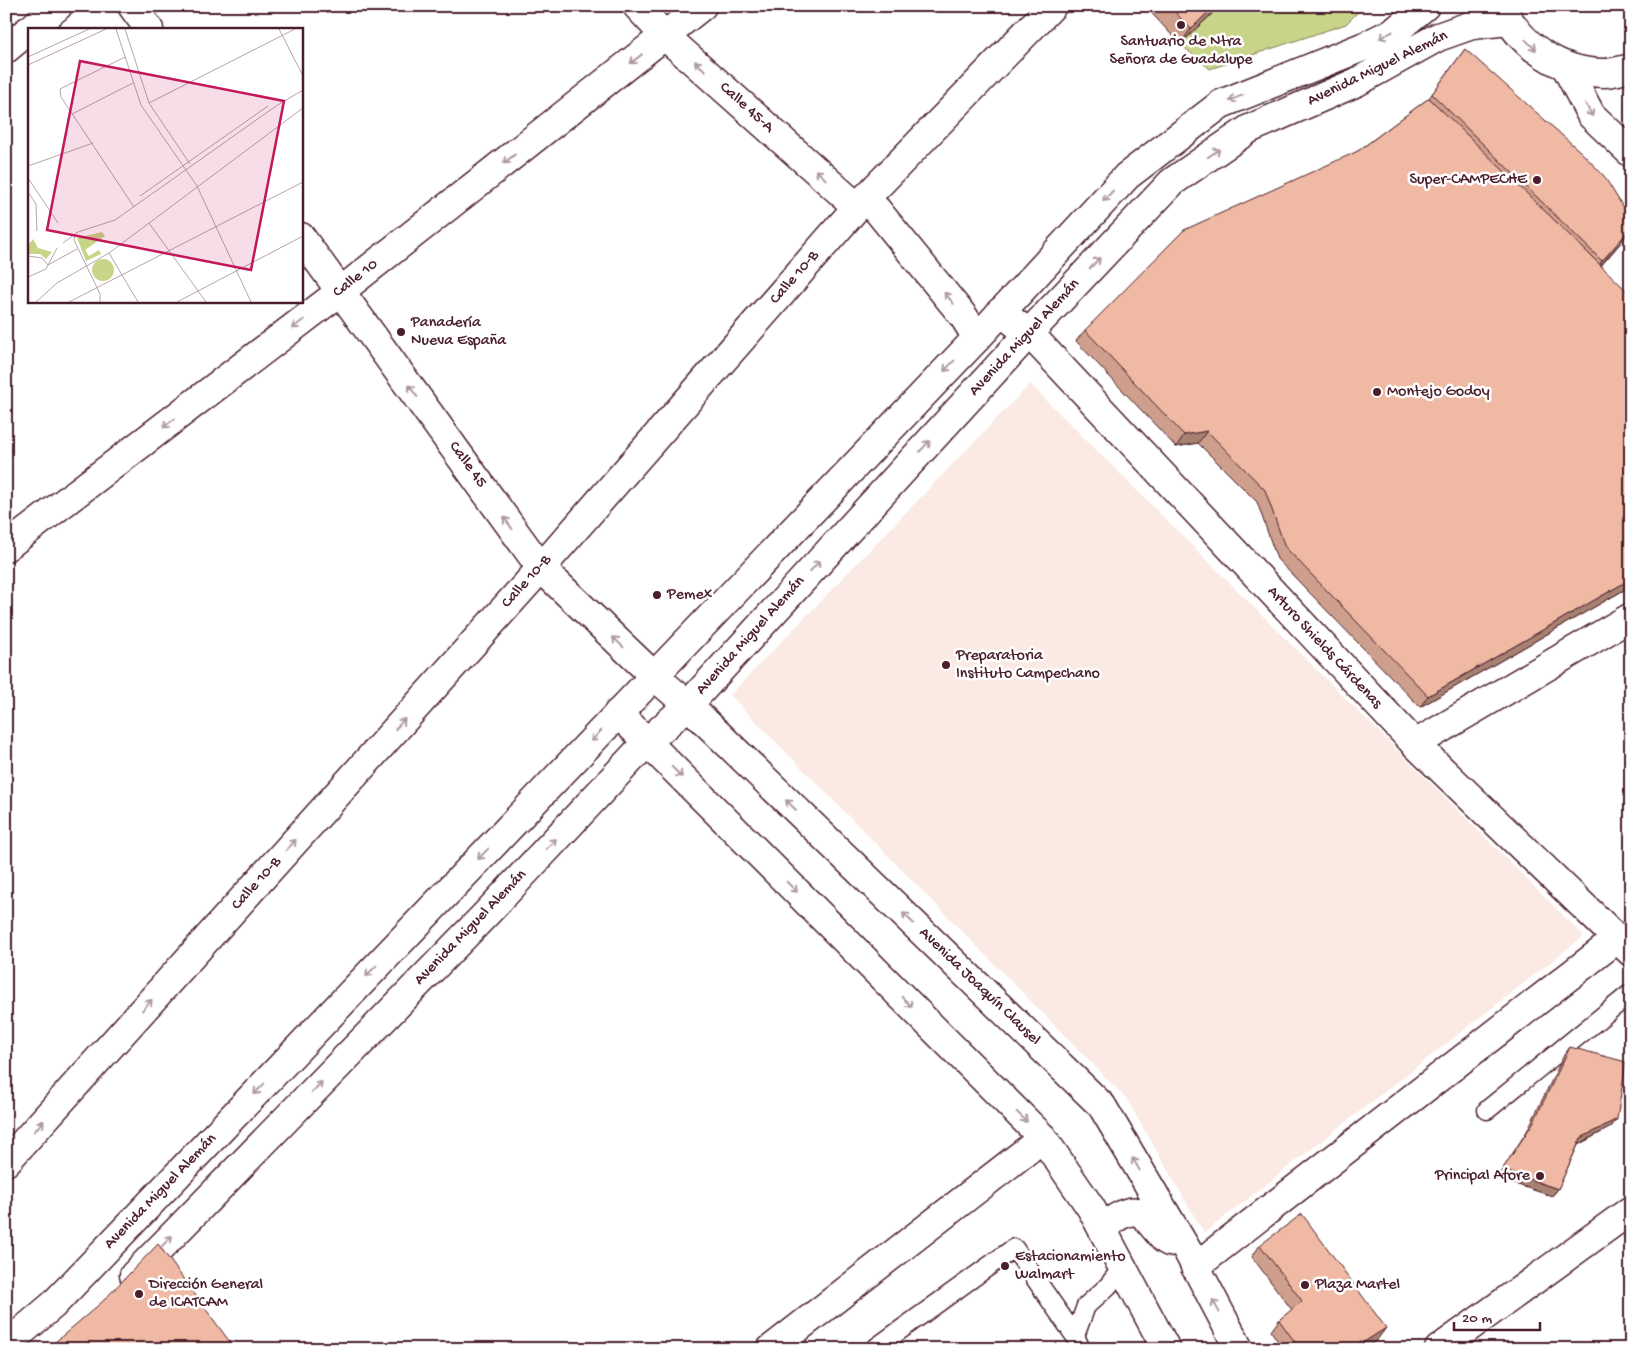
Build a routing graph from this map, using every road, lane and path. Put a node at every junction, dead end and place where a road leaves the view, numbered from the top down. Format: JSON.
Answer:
{"nodes":[{"id":1,"x":58,"y":6,"type":"edge"},
{"id":2,"x":132,"y":6,"type":"edge"},
{"id":3,"x":637,"y":6,"type":"edge"},
{"id":4,"x":702,"y":6,"type":"edge"},
{"id":5,"x":1052,"y":6,"type":"edge"},
{"id":6,"x":1419,"y":9,"type":"edge"},
{"id":7,"x":1505,"y":13,"type":"edge"},
{"id":8,"x":32,"y":28,"type":"edge"},
{"id":9,"x":148,"y":28,"type":"edge"},
{"id":10,"x":28,"y":32,"type":"edge"},
{"id":11,"x":665,"y":36,"type":"junction"},
{"id":12,"x":6,"y":49,"type":"edge"},
{"id":13,"x":1566,"y":67,"type":"junction"},
{"id":14,"x":1631,"y":68,"type":"edge"},
{"id":15,"x":1631,"y":153,"type":"edge"},
{"id":16,"x":861,"y":203,"type":"junction"},
{"id":17,"x":302,"y":238,"type":"edge"},
{"id":18,"x":341,"y":292,"type":"junction"},
{"id":19,"x":1000,"y":312,"type":"junction"},
{"id":20,"x":1029,"y":333,"type":"junction"},
{"id":21,"x":977,"y":338,"type":"junction"},
{"id":22,"x":6,"y":547,"type":"edge"},
{"id":23,"x":541,"y":568,"type":"junction"},
{"id":24,"x":1631,"y":617,"type":"edge"},
{"id":25,"x":653,"y":675,"type":"junction"},
{"id":26,"x":688,"y":705,"type":"junction"},
{"id":27,"x":618,"y":713,"type":"junction"},
{"id":28,"x":647,"y":742,"type":"junction"},
{"id":29,"x":1415,"y":744,"type":"junction"},
{"id":30,"x":1624,"y":946,"type":"edge"},
{"id":31,"x":1631,"y":993,"type":"edge"},
{"id":32,"x":1487,"y":1110,"type":"dead end"},
{"id":33,"x":1043,"y":1138,"type":"junction"},
{"id":34,"x":6,"y":1162,"type":"edge"},
{"id":35,"x":1631,"y":1210,"type":"edge"},
{"id":36,"x":1102,"y":1228,"type":"junction"},
{"id":37,"x":1191,"y":1259,"type":"junction"},
{"id":38,"x":1122,"y":1268,"type":"junction"},
{"id":39,"x":118,"y":1291,"type":"edge"},
{"id":40,"x":1078,"y":1342,"type":"edge"},
{"id":41,"x":6,"y":1345,"type":"edge"},
{"id":42,"x":770,"y":1349,"type":"edge"},
{"id":43,"x":874,"y":1349,"type":"edge"},
{"id":44,"x":1166,"y":1349,"type":"edge"},
{"id":45,"x":1238,"y":1349,"type":"edge"},
{"id":46,"x":1439,"y":1349,"type":"edge"}],
"edges":[{"from":1,"to":8,"type":"street"},
{"from":2,"to":9,"type":"street"},
{"from":3,"to":11,"type":"street","name":"Calle 45-A"},
{"from":4,"to":11,"type":"street","name":"Calle 10"},
{"from":5,"to":16,"type":"street","name":"Calle 10-B"},
{"from":6,"to":19,"type":"street","name":"Avenida Miguel Alemán","one_way":true},
{"from":7,"to":13,"type":"street","one_way":true},
{"from":20,"to":7,"type":"street","name":"Avenida Miguel Alemán","one_way":true},
{"from":10,"to":12,"type":"street"},
{"from":16,"to":11,"type":"street","name":"Calle 45-A","one_way":true},
{"from":11,"to":18,"type":"street","name":"Calle 10","one_way":true},
{"from":13,"to":14,"type":"street"},
{"from":13,"to":15,"type":"street","one_way":true},
{"from":21,"to":16,"type":"street","name":"Calle 45-A","one_way":true},
{"from":16,"to":23,"type":"street","name":"Calle 10-B"},
{"from":17,"to":18,"type":"street","name":"Calle 45"},
{"from":18,"to":22,"type":"street","name":"Calle 10","one_way":true},
{"from":23,"to":18,"type":"street","name":"Calle 45","one_way":true},
{"from":19,"to":20,"type":"street","name":"Arturo Shields Cárdenas"},
{"from":19,"to":21,"type":"street","name":"Avenida Miguel Alemán"},
{"from":26,"to":20,"type":"street","name":"Avenida Miguel Alemán","one_way":true},
{"from":20,"to":29,"type":"street","name":"Arturo Shields Cárdenas"},
{"from":21,"to":25,"type":"street","name":"Avenida Miguel Alemán","one_way":true},
{"from":25,"to":23,"type":"street","name":"Calle 45","one_way":true},
{"from":34,"to":23,"type":"street","name":"Calle 10-B","one_way":true},
{"from":24,"to":29,"type":"street"},
{"from":25,"to":26,"type":"street","name":"Avenida Joaquín Clausel"},
{"from":25,"to":27,"type":"street","name":"Avenida Miguel Alemán"},
{"from":26,"to":28,"type":"street","name":"Avenida Miguel Alemán"},
{"from":37,"to":26,"type":"street","name":"Avenida Joaquín Clausel","one_way":true},
{"from":27,"to":28,"type":"street"},
{"from":27,"to":41,"type":"street","name":"Avenida Miguel Alemán","one_way":true},
{"from":28,"to":33,"type":"street","one_way":true},
{"from":39,"to":28,"type":"street","name":"Avenida Miguel Alemán","one_way":true},
{"from":29,"to":30,"type":"street","name":"Arturo Shields Cárdenas"},
{"from":30,"to":37,"type":"street"},
{"from":31,"to":32,"type":"lane"},
{"from":33,"to":36,"type":"street"},
{"from":33,"to":42,"type":"street"},
{"from":35,"to":46,"type":"street"},
{"from":36,"to":37,"type":"street"},
{"from":36,"to":38,"type":"street"},
{"from":45,"to":37,"type":"street","name":"Avenida Joaquín Clausel","one_way":true},
{"from":38,"to":40,"type":"lane"},
{"from":38,"to":44,"type":"street"},
{"from":40,"to":43,"type":"lane"}]}
